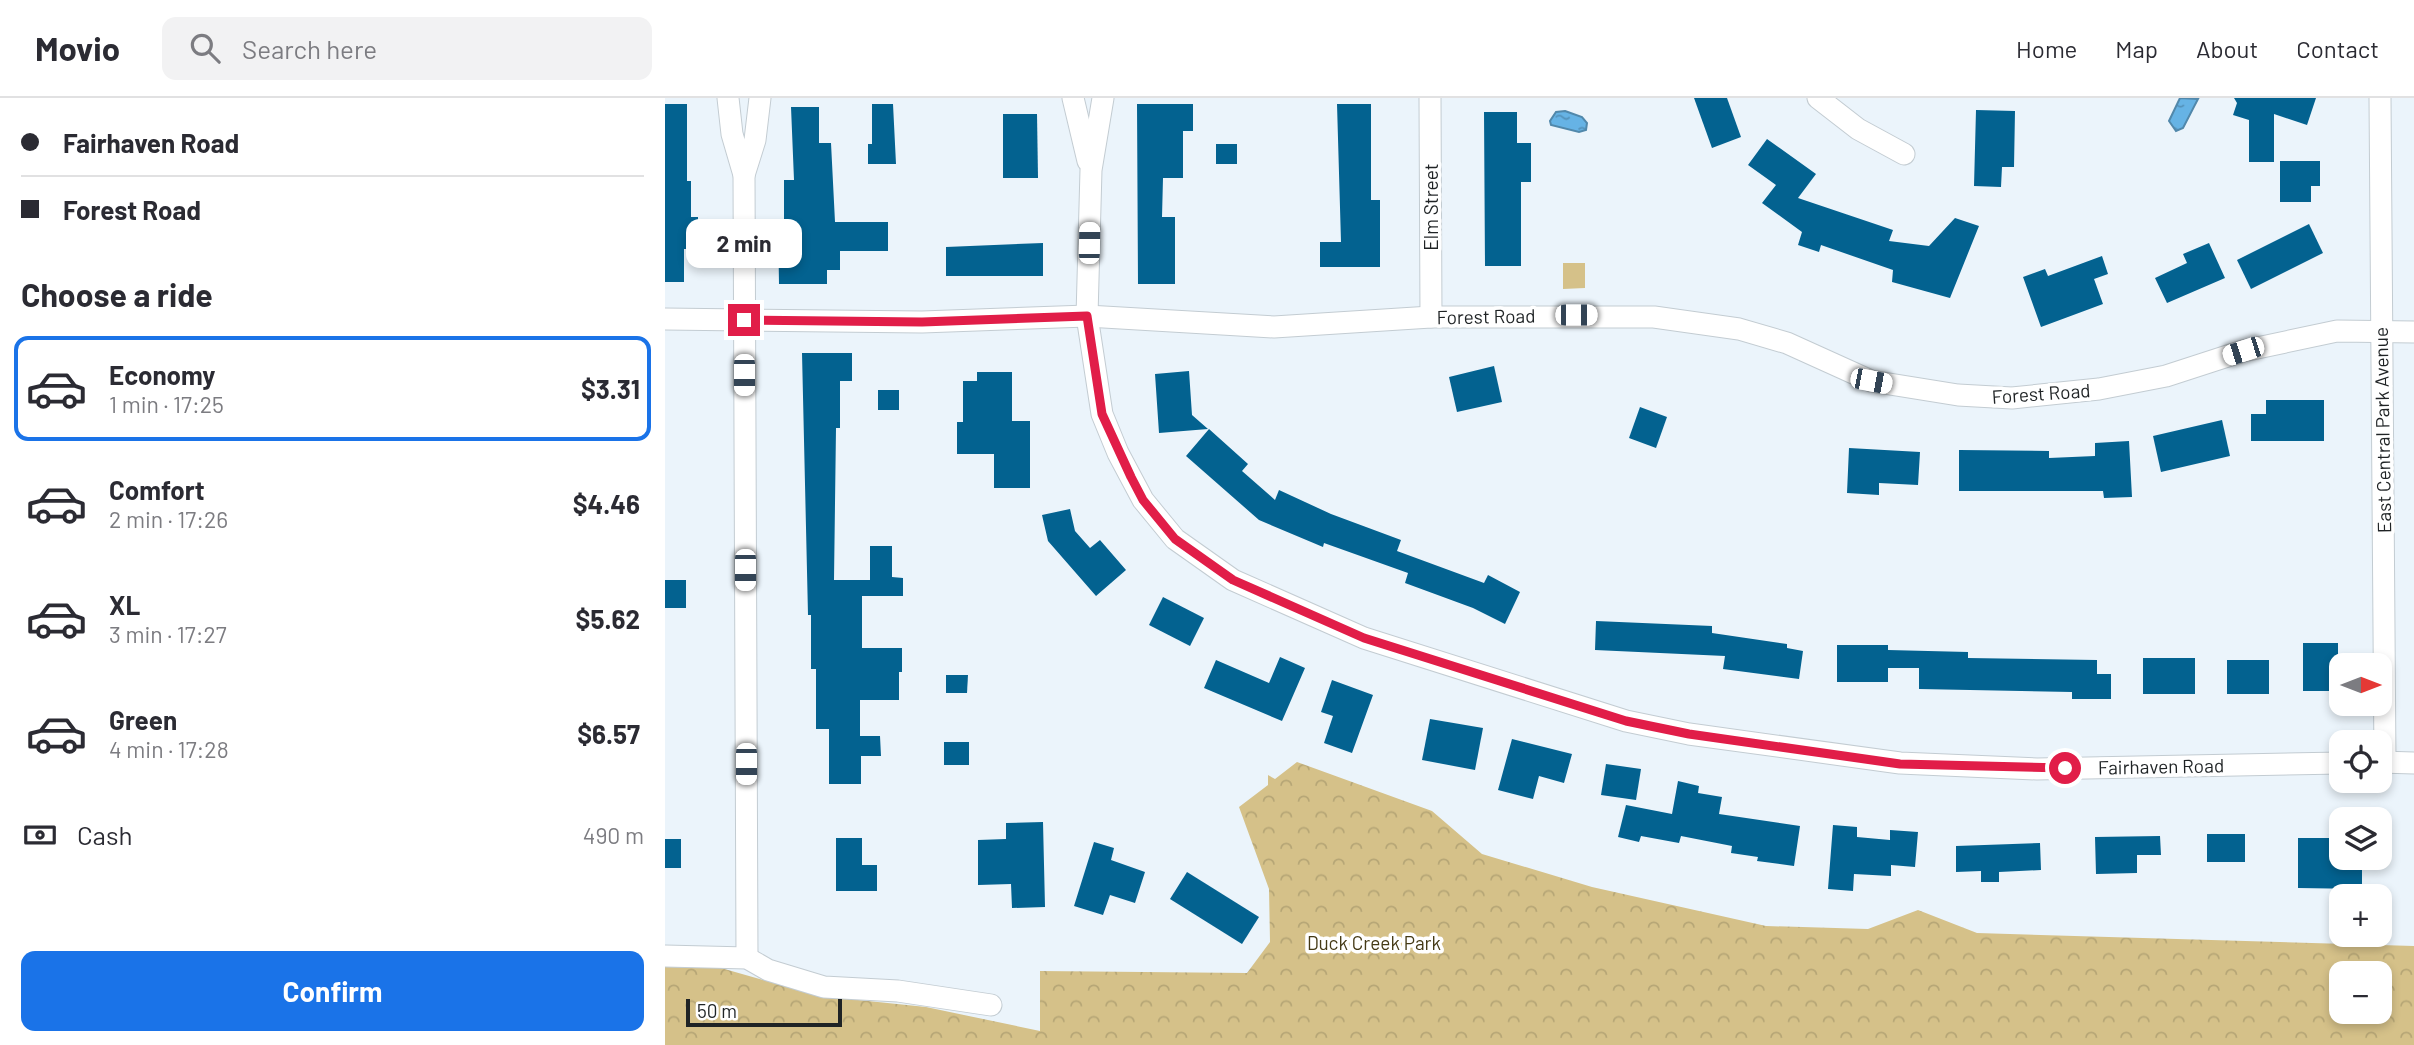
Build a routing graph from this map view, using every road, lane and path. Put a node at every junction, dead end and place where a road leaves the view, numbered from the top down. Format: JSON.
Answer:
{"nodes":[{"id":1,"x":728,"y":98,"type":"edge"},
{"id":2,"x":760,"y":98,"type":"edge"},
{"id":3,"x":1073,"y":98,"type":"edge"},
{"id":4,"x":1103,"y":98,"type":"edge"},
{"id":5,"x":1430,"y":98,"type":"edge"},
{"id":6,"x":1818,"y":98,"type":"edge"},
{"id":7,"x":2379,"y":98,"type":"edge"},
{"id":8,"x":1903,"y":154,"type":"dead end"},
{"id":9,"x":1091,"y":170,"type":"junction"},
{"id":10,"x":744,"y":174,"type":"junction"},
{"id":11,"x":1087,"y":316,"type":"junction"},
{"id":12,"x":1431,"y":317,"type":"junction"},
{"id":13,"x":665,"y":319,"type":"edge"},
{"id":14,"x":744,"y":320,"type":"junction"},
{"id":15,"x":2381,"y":331,"type":"junction"},
{"id":16,"x":2414,"y":332,"type":"edge"},
{"id":17,"x":2382,"y":730,"type":"edge"},
{"id":18,"x":2392,"y":762,"type":"edge"},
{"id":19,"x":2329,"y":763,"type":"edge"},
{"id":20,"x":2414,"y":763,"type":"edge"},
{"id":21,"x":665,"y":956,"type":"edge"},
{"id":22,"x":747,"y":958,"type":"junction"},
{"id":23,"x":991,"y":1005,"type":"dead end"}],
"edges":[{"from":1,"to":10,"type":"street"},
{"from":2,"to":10,"type":"street"},
{"from":3,"to":9,"type":"street"},
{"from":4,"to":9,"type":"street"},
{"from":5,"to":12,"type":"street","name":"Elm Street"},
{"from":6,"to":8,"type":"street"},
{"from":7,"to":15,"type":"street","name":"East Central Park Avenue"},
{"from":9,"to":11,"type":"street","name":"Fairhaven Road"},
{"from":10,"to":14,"type":"street"},
{"from":11,"to":12,"type":"street","name":"Forest Road"},
{"from":11,"to":14,"type":"street","name":"Forest Road"},
{"from":11,"to":19,"type":"street","name":"Fairhaven Road"},
{"from":12,"to":15,"type":"street","name":"Forest Road"},
{"from":13,"to":14,"type":"street","name":"Forest Road"},
{"from":14,"to":22,"type":"street"},
{"from":15,"to":16,"type":"street","name":"Forest Road"},
{"from":15,"to":17,"type":"street","name":"East Central Park Avenue"},
{"from":18,"to":20,"type":"street"},
{"from":21,"to":22,"type":"street"},
{"from":22,"to":23,"type":"street"}]}
